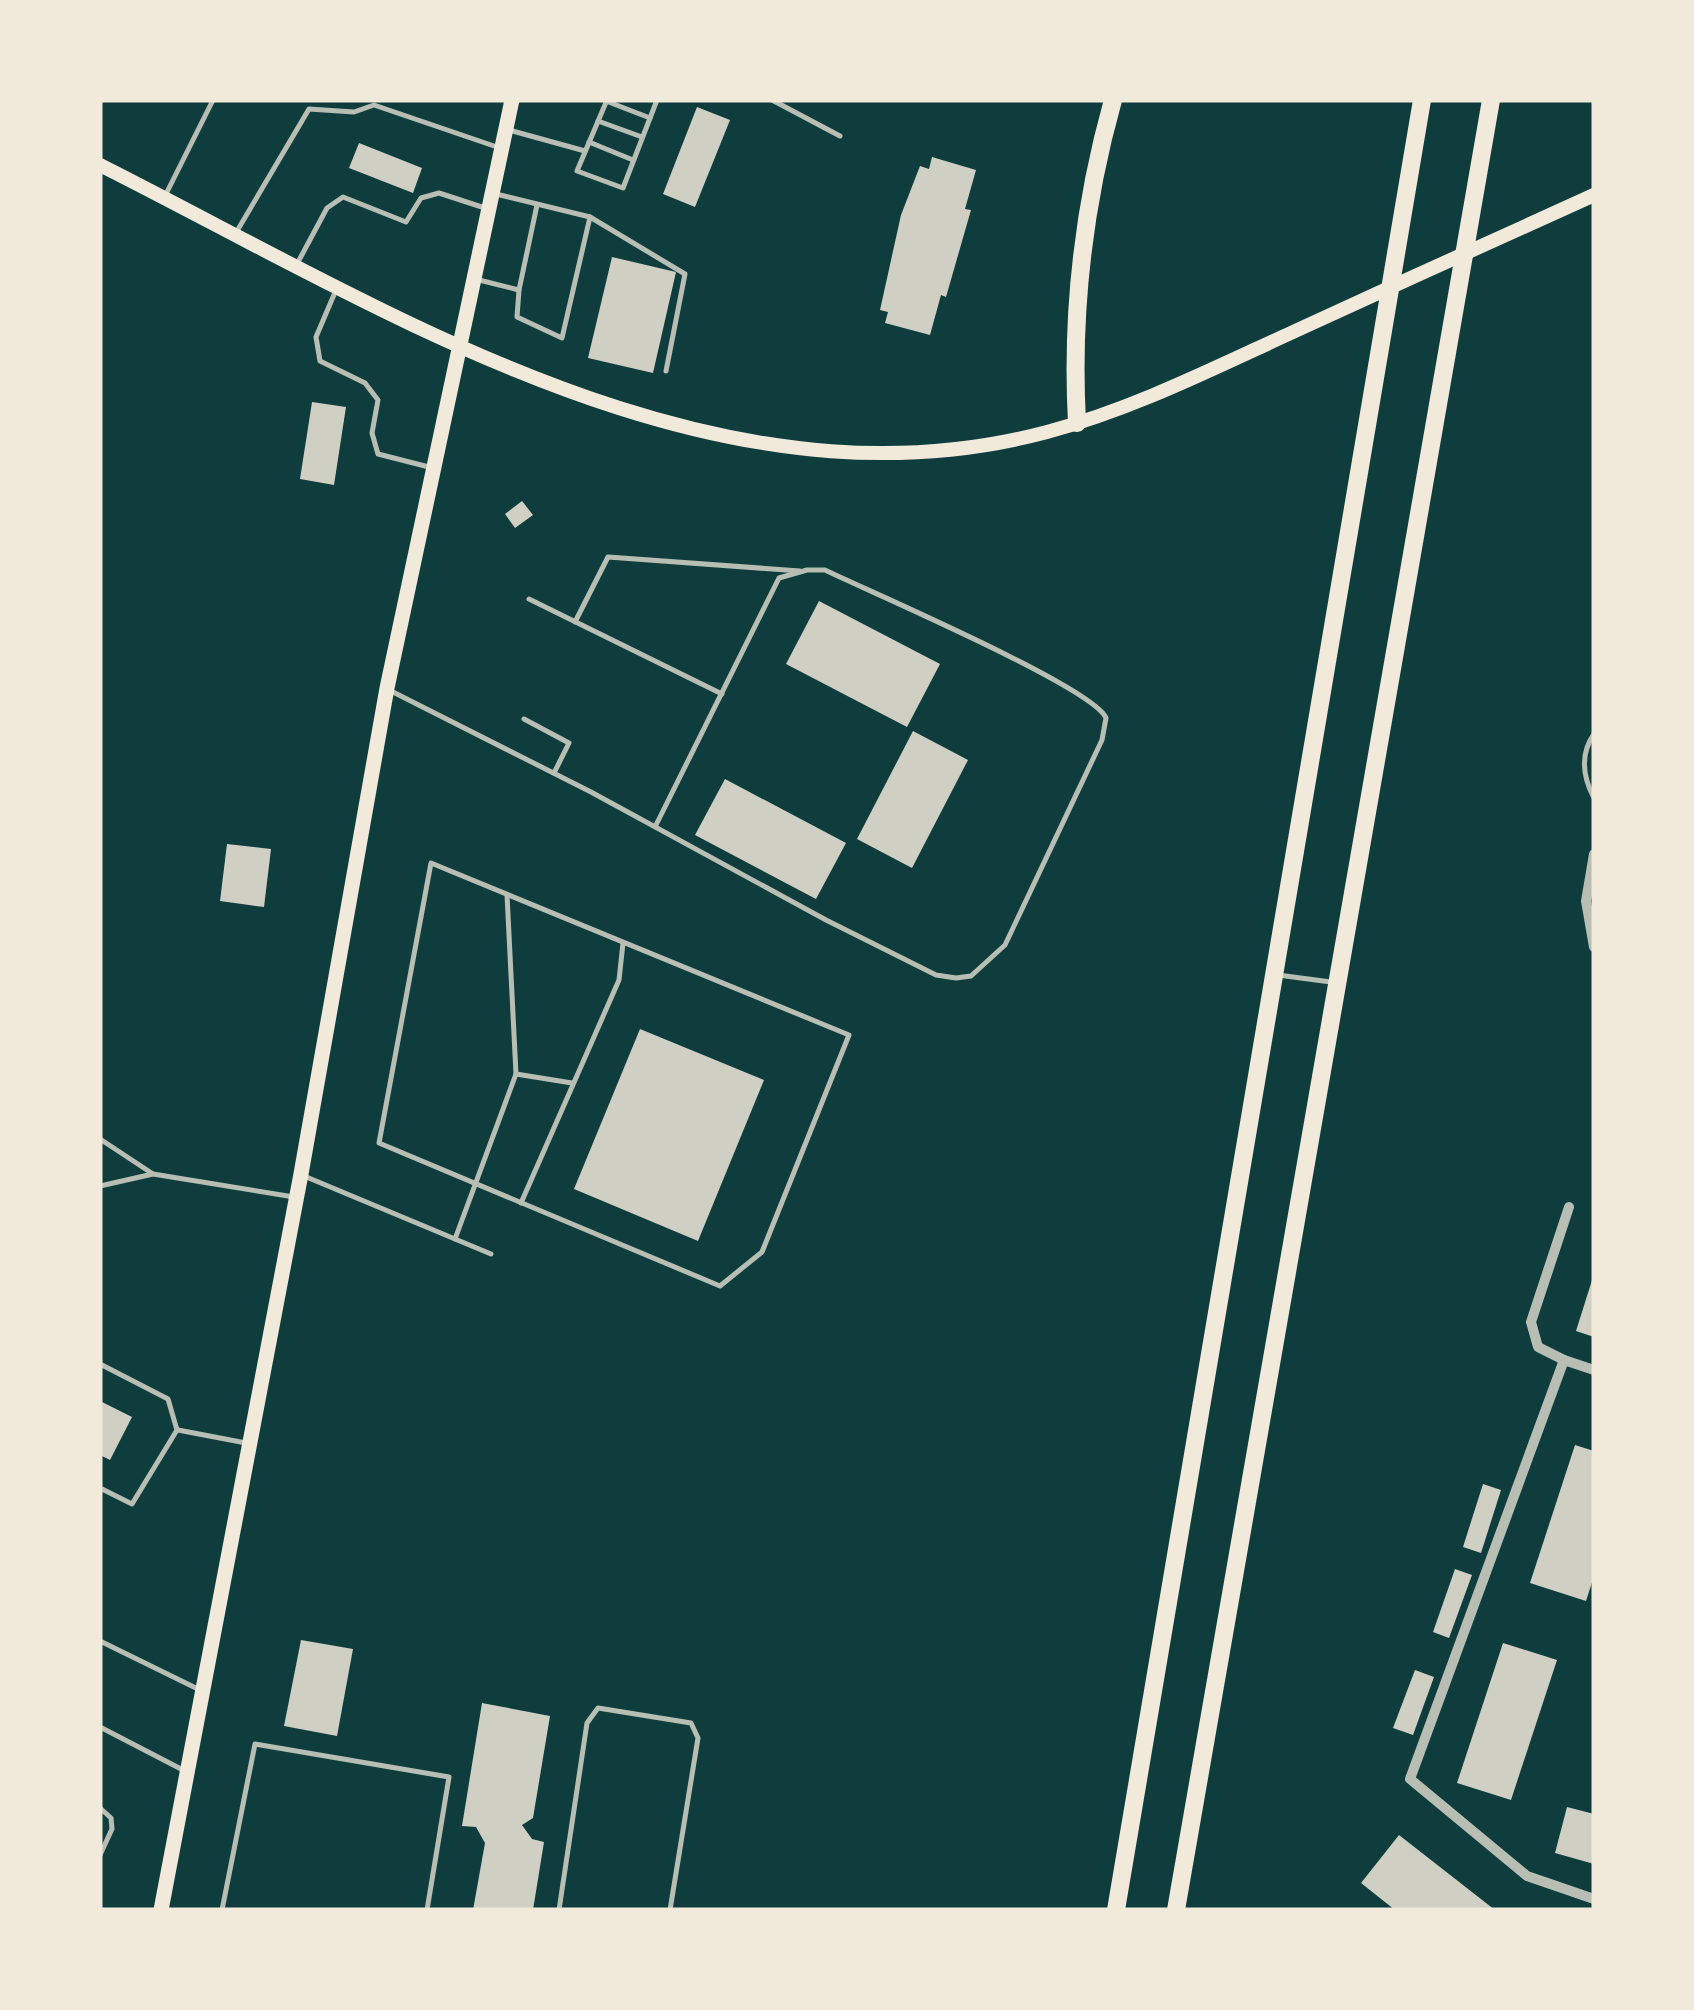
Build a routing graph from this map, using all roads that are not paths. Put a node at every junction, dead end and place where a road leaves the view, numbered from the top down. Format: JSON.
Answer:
{"nodes":[{"id":1,"x":213,"y":100,"type":"edge"},
{"id":2,"x":512,"y":100,"type":"edge"},
{"id":3,"x":657,"y":100,"type":"edge"},
{"id":4,"x":772,"y":100,"type":"edge"},
{"id":5,"x":1113,"y":100,"type":"edge"},
{"id":6,"x":1422,"y":100,"type":"edge"},
{"id":7,"x":1491,"y":100,"type":"edge"},
{"id":8,"x":606,"y":101,"type":"edge"},
{"id":9,"x":650,"y":118,"type":"junction"},
{"id":10,"x":598,"y":121,"type":"junction"},
{"id":11,"x":506,"y":129,"type":"junction"},
{"id":12,"x":840,"y":136,"type":"dead end"},
{"id":13,"x":642,"y":138,"type":"junction"},
{"id":14,"x":589,"y":142,"type":"junction"},
{"id":15,"x":502,"y":149,"type":"junction"},
{"id":16,"x":586,"y":151,"type":"junction"},
{"id":17,"x":634,"y":160,"type":"junction"},
{"id":18,"x":100,"y":165,"type":"edge"},
{"id":19,"x":1594,"y":195,"type":"edge"},
{"id":20,"x":164,"y":198,"type":"junction"},
{"id":21,"x":492,"y":202,"type":"junction"},
{"id":22,"x":537,"y":204,"type":"junction"},
{"id":23,"x":590,"y":217,"type":"junction"},
{"id":24,"x":235,"y":234,"type":"junction"},
{"id":25,"x":296,"y":264,"type":"junction"},
{"id":26,"x":476,"y":279,"type":"junction"},
{"id":27,"x":338,"y":285,"type":"junction"},
{"id":28,"x":519,"y":290,"type":"junction"},
{"id":29,"x":461,"y":344,"type":"junction"},
{"id":30,"x":666,"y":371,"type":"dead end"},
{"id":31,"x":1077,"y":423,"type":"junction"},
{"id":32,"x":432,"y":468,"type":"junction"},
{"id":33,"x":803,"y":571,"type":"junction"},
{"id":34,"x":529,"y":600,"type":"dead end"},
{"id":35,"x":575,"y":622,"type":"junction"},
{"id":36,"x":387,"y":688,"type":"junction"},
{"id":37,"x":722,"y":694,"type":"junction"},
{"id":38,"x":524,"y":719,"type":"dead end"},
{"id":39,"x":1594,"y":734,"type":"edge"},
{"id":40,"x":554,"y":773,"type":"junction"},
{"id":41,"x":1594,"y":798,"type":"edge"},
{"id":42,"x":655,"y":827,"type":"junction"},
{"id":43,"x":1594,"y":854,"type":"edge"},
{"id":44,"x":507,"y":896,"type":"junction"},
{"id":45,"x":623,"y":943,"type":"junction"},
{"id":46,"x":1594,"y":946,"type":"edge"},
{"id":47,"x":1272,"y":974,"type":"junction"},
{"id":48,"x":1339,"y":984,"type":"junction"},
{"id":49,"x":516,"y":1074,"type":"junction"},
{"id":50,"x":574,"y":1083,"type":"junction"},
{"id":51,"x":100,"y":1139,"type":"edge"},
{"id":52,"x":152,"y":1174,"type":"junction"},
{"id":53,"x":301,"y":1174,"type":"junction"},
{"id":54,"x":476,"y":1184,"type":"junction"},
{"id":55,"x":100,"y":1186,"type":"edge"},
{"id":56,"x":297,"y":1197,"type":"junction"},
{"id":57,"x":521,"y":1203,"type":"junction"},
{"id":58,"x":1569,"y":1208,"type":"dead end"},
{"id":59,"x":455,"y":1239,"type":"junction"},
{"id":60,"x":491,"y":1254,"type":"dead end"},
{"id":61,"x":1564,"y":1360,"type":"junction"},
{"id":62,"x":100,"y":1364,"type":"edge"},
{"id":63,"x":1594,"y":1370,"type":"edge"},
{"id":64,"x":177,"y":1430,"type":"junction"},
{"id":65,"x":249,"y":1444,"type":"junction"},
{"id":66,"x":100,"y":1488,"type":"edge"},
{"id":67,"x":100,"y":1641,"type":"edge"},
{"id":68,"x":204,"y":1692,"type":"junction"},
{"id":69,"x":100,"y":1727,"type":"edge"},
{"id":70,"x":190,"y":1774,"type":"junction"},
{"id":71,"x":100,"y":1808,"type":"edge"},
{"id":72,"x":100,"y":1855,"type":"edge"},
{"id":73,"x":1594,"y":1899,"type":"edge"},
{"id":74,"x":161,"y":1910,"type":"edge"},
{"id":75,"x":222,"y":1910,"type":"edge"},
{"id":76,"x":427,"y":1910,"type":"edge"},
{"id":77,"x":559,"y":1910,"type":"edge"},
{"id":78,"x":670,"y":1910,"type":"edge"},
{"id":79,"x":1116,"y":1910,"type":"edge"},
{"id":80,"x":1176,"y":1910,"type":"edge"}],
"edges":[{"from":1,"to":20,"type":"lane"},
{"from":2,"to":11,"type":"main road"},
{"from":3,"to":9,"type":"lane"},
{"from":4,"to":12,"type":"lane"},
{"from":5,"to":31,"type":"highway"},
{"from":6,"to":47,"type":"highway"},
{"from":7,"to":48,"type":"highway"},
{"from":8,"to":9,"type":"lane"},
{"from":8,"to":10,"type":"lane"},
{"from":9,"to":13,"type":"lane"},
{"from":10,"to":13,"type":"lane"},
{"from":10,"to":14,"type":"lane"},
{"from":11,"to":15,"type":"main road"},
{"from":11,"to":16,"type":"lane"},
{"from":13,"to":17,"type":"lane"},
{"from":14,"to":16,"type":"lane"},
{"from":14,"to":17,"type":"lane"},
{"from":15,"to":21,"type":"main road"},
{"from":15,"to":24,"type":"lane"},
{"from":16,"to":17,"type":"lane"},
{"from":18,"to":20,"type":"main road"},
{"from":19,"to":31,"type":"main road"},
{"from":20,"to":24,"type":"main road"},
{"from":21,"to":22,"type":"lane"},
{"from":21,"to":25,"type":"lane"},
{"from":21,"to":26,"type":"main road"},
{"from":22,"to":23,"type":"lane"},
{"from":22,"to":28,"type":"lane"},
{"from":23,"to":28,"type":"lane"},
{"from":23,"to":30,"type":"lane"},
{"from":24,"to":25,"type":"main road"},
{"from":25,"to":27,"type":"main road"},
{"from":26,"to":28,"type":"lane"},
{"from":26,"to":29,"type":"main road"},
{"from":27,"to":29,"type":"main road"},
{"from":27,"to":32,"type":"lane"},
{"from":29,"to":31,"type":"main road"},
{"from":29,"to":32,"type":"main road"},
{"from":32,"to":36,"type":"main road"},
{"from":33,"to":35,"type":"lane"},
{"from":33,"to":37,"type":"lane"},
{"from":33,"to":42,"type":"lane"},
{"from":34,"to":35,"type":"lane"},
{"from":35,"to":37,"type":"lane"},
{"from":36,"to":40,"type":"lane"},
{"from":36,"to":53,"type":"main road"},
{"from":37,"to":42,"type":"lane"},
{"from":38,"to":40,"type":"lane"},
{"from":39,"to":41,"type":"lane"},
{"from":40,"to":42,"type":"lane"},
{"from":43,"to":46,"type":"street"},
{"from":44,"to":45,"type":"lane"},
{"from":44,"to":49,"type":"lane"},
{"from":44,"to":54,"type":"lane"},
{"from":45,"to":50,"type":"lane"},
{"from":45,"to":57,"type":"lane"},
{"from":47,"to":48,"type":"lane"},
{"from":47,"to":79,"type":"highway"},
{"from":48,"to":80,"type":"highway"},
{"from":49,"to":50,"type":"lane"},
{"from":49,"to":54,"type":"lane"},
{"from":50,"to":57,"type":"lane"},
{"from":51,"to":52,"type":"lane"},
{"from":52,"to":55,"type":"lane"},
{"from":52,"to":56,"type":"lane"},
{"from":53,"to":56,"type":"main road"},
{"from":53,"to":59,"type":"lane"},
{"from":54,"to":57,"type":"lane"},
{"from":54,"to":59,"type":"lane"},
{"from":56,"to":65,"type":"main road"},
{"from":58,"to":61,"type":"street"},
{"from":59,"to":60,"type":"lane"},
{"from":61,"to":63,"type":"street"},
{"from":61,"to":73,"type":"street"},
{"from":62,"to":64,"type":"lane"},
{"from":64,"to":65,"type":"lane"},
{"from":64,"to":66,"type":"lane"},
{"from":65,"to":68,"type":"main road"},
{"from":67,"to":68,"type":"lane"},
{"from":68,"to":70,"type":"main road"},
{"from":69,"to":70,"type":"lane"},
{"from":70,"to":74,"type":"main road"},
{"from":71,"to":72,"type":"lane"},
{"from":75,"to":76,"type":"lane"},
{"from":77,"to":78,"type":"lane"}]}
